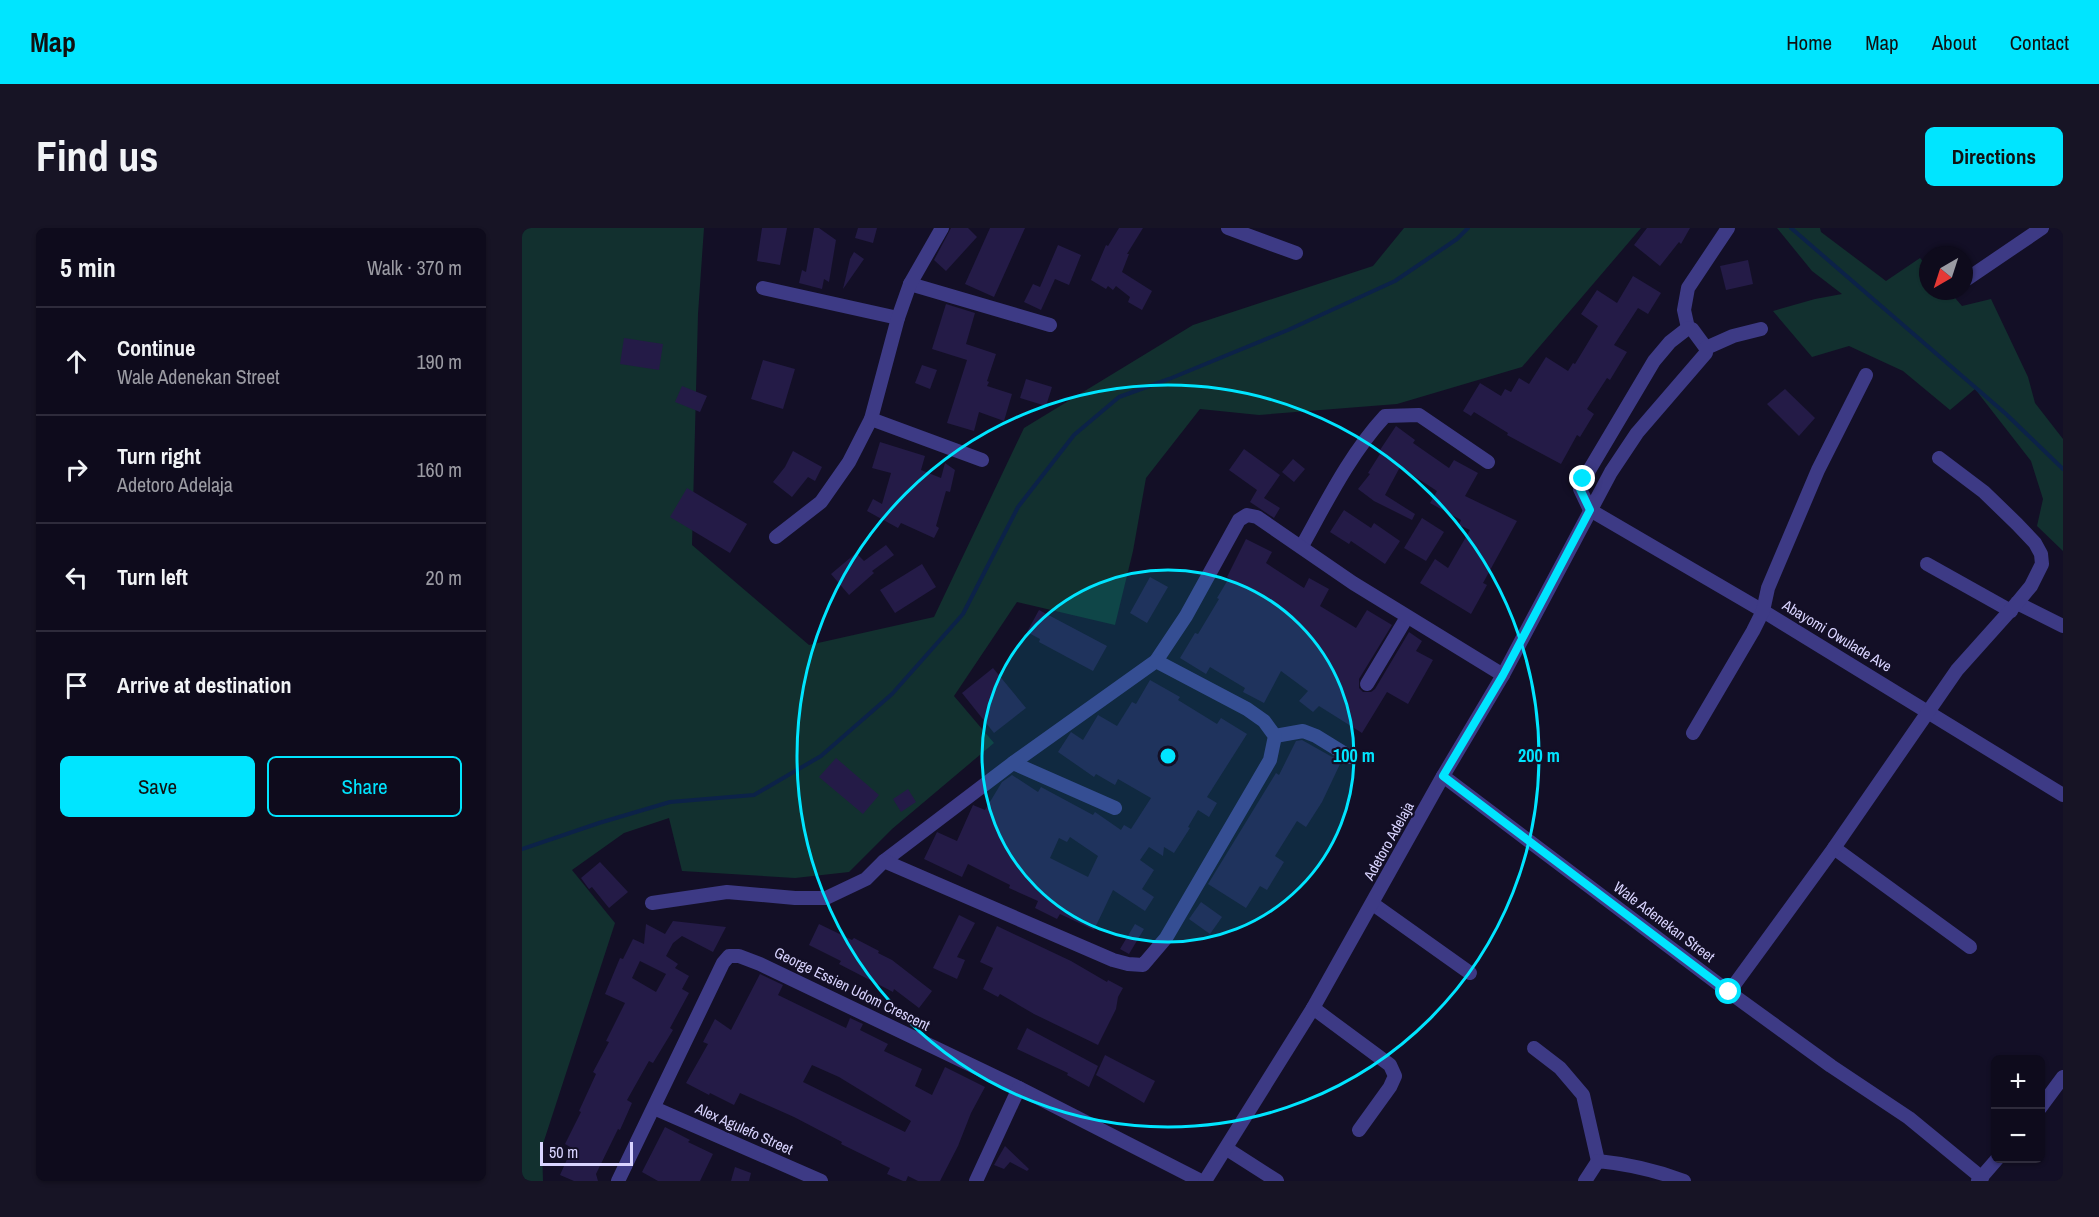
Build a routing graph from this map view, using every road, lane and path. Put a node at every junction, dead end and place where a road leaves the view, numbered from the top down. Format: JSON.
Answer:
{"nodes":[{"id":1,"x":942,"y":228,"type":"edge"},
{"id":2,"x":1228,"y":228,"type":"edge"},
{"id":3,"x":1728,"y":228,"type":"edge"},
{"id":4,"x":2042,"y":228,"type":"edge"},
{"id":5,"x":1296,"y":253,"type":"dead end"},
{"id":6,"x":1973,"y":275,"type":"edge"},
{"id":7,"x":910,"y":284,"type":"junction"},
{"id":8,"x":763,"y":288,"type":"dead end"},
{"id":9,"x":898,"y":318,"type":"junction"},
{"id":10,"x":1050,"y":325,"type":"dead end"},
{"id":11,"x":1688,"y":328,"type":"junction"},
{"id":12,"x":1761,"y":329,"type":"dead end"},
{"id":13,"x":1707,"y":348,"type":"junction"},
{"id":14,"x":1866,"y":375,"type":"dead end"},
{"id":15,"x":871,"y":419,"type":"junction"},
{"id":16,"x":1938,"y":458,"type":"dead end"},
{"id":17,"x":982,"y":460,"type":"dead end"},
{"id":18,"x":1488,"y":462,"type":"dead end"},
{"id":19,"x":1590,"y":510,"type":"junction"},
{"id":20,"x":776,"y":537,"type":"dead end"},
{"id":21,"x":1302,"y":546,"type":"junction"},
{"id":22,"x":1927,"y":564,"type":"dead end"},
{"id":23,"x":2014,"y":607,"type":"junction"},
{"id":24,"x":1763,"y":611,"type":"junction"},
{"id":25,"x":1407,"y":617,"type":"junction"},
{"id":26,"x":2063,"y":626,"type":"edge"},
{"id":27,"x":1156,"y":661,"type":"junction"},
{"id":28,"x":1503,"y":675,"type":"junction"},
{"id":29,"x":1366,"y":684,"type":"dead end"},
{"id":30,"x":1929,"y":711,"type":"junction"},
{"id":31,"x":1693,"y":733,"type":"dead end"},
{"id":32,"x":1275,"y":736,"type":"junction"},
{"id":33,"x":1350,"y":757,"type":"dead end"},
{"id":34,"x":1013,"y":763,"type":"junction"},
{"id":35,"x":1443,"y":776,"type":"junction"},
{"id":36,"x":2063,"y":795,"type":"edge"},
{"id":37,"x":1114,"y":808,"type":"dead end"},
{"id":38,"x":1833,"y":848,"type":"junction"},
{"id":39,"x":884,"y":861,"type":"junction"},
{"id":40,"x":652,"y":903,"type":"dead end"},
{"id":41,"x":1373,"y":904,"type":"junction"},
{"id":42,"x":1970,"y":947,"type":"dead end"},
{"id":43,"x":1470,"y":973,"type":"dead end"},
{"id":44,"x":1729,"y":992,"type":"junction"},
{"id":45,"x":1313,"y":1008,"type":"junction"},
{"id":46,"x":1534,"y":1048,"type":"dead end"},
{"id":47,"x":2063,"y":1077,"type":"edge"},
{"id":48,"x":1019,"y":1088,"type":"junction"},
{"id":49,"x":2045,"y":1101,"type":"edge"},
{"id":50,"x":654,"y":1108,"type":"junction"},
{"id":51,"x":1359,"y":1130,"type":"dead end"},
{"id":52,"x":1227,"y":1149,"type":"junction"},
{"id":53,"x":1598,"y":1161,"type":"junction"},
{"id":54,"x":1994,"y":1163,"type":"edge"},
{"id":55,"x":1181,"y":1176,"type":"edge"},
{"id":56,"x":800,"y":1177,"type":"edge"},
{"id":57,"x":1980,"y":1179,"type":"edge"},
{"id":58,"x":618,"y":1181,"type":"edge"},
{"id":59,"x":820,"y":1181,"type":"edge"},
{"id":60,"x":976,"y":1181,"type":"edge"},
{"id":61,"x":1203,"y":1181,"type":"edge"},
{"id":62,"x":1276,"y":1181,"type":"edge"},
{"id":63,"x":1585,"y":1181,"type":"edge"},
{"id":64,"x":1684,"y":1181,"type":"edge"}],
"edges":[{"from":1,"to":7,"type":"street"},
{"from":2,"to":5,"type":"street"},
{"from":3,"to":11,"type":"street"},
{"from":4,"to":6,"type":"street"},
{"from":7,"to":9,"type":"street"},
{"from":7,"to":10,"type":"street"},
{"from":8,"to":9,"type":"street"},
{"from":9,"to":15,"type":"street"},
{"from":11,"to":13,"type":"street"},
{"from":11,"to":19,"type":"street"},
{"from":12,"to":13,"type":"street"},
{"from":13,"to":19,"type":"street","name":"Adetoro Adelaja"},
{"from":14,"to":24,"type":"street"},
{"from":15,"to":17,"type":"street"},
{"from":15,"to":20,"type":"street"},
{"from":16,"to":23,"type":"street"},
{"from":18,"to":21,"type":"street"},
{"from":19,"to":24,"type":"street","name":"Abayomi Owulade Ave"},
{"from":19,"to":28,"type":"street","name":"Adetoro Adelaja"},
{"from":21,"to":25,"type":"street"},
{"from":21,"to":27,"type":"street"},
{"from":22,"to":23,"type":"street"},
{"from":23,"to":26,"type":"street"},
{"from":23,"to":30,"type":"street"},
{"from":24,"to":30,"type":"street","name":"Abayomi Owulade Ave"},
{"from":24,"to":31,"type":"street"},
{"from":25,"to":28,"type":"street"},
{"from":25,"to":29,"type":"street"},
{"from":27,"to":32,"type":"street"},
{"from":27,"to":34,"type":"street"},
{"from":28,"to":35,"type":"street","name":"Adetoro Adelaja"},
{"from":30,"to":36,"type":"street","name":"Abayomi Owulade Ave"},
{"from":30,"to":38,"type":"street"},
{"from":32,"to":33,"type":"street"},
{"from":32,"to":39,"type":"street"},
{"from":34,"to":37,"type":"street"},
{"from":34,"to":39,"type":"street"},
{"from":35,"to":41,"type":"street","name":"Adetoro Adelaja"},
{"from":35,"to":44,"type":"street","name":"Wale Adenekan Street"},
{"from":38,"to":42,"type":"street"},
{"from":38,"to":44,"type":"street"},
{"from":39,"to":40,"type":"street"},
{"from":41,"to":43,"type":"street"},
{"from":41,"to":45,"type":"street","name":"Adetoro Adelaja"},
{"from":44,"to":57,"type":"street","name":"Wale Adenekan Street"},
{"from":45,"to":51,"type":"street"},
{"from":45,"to":52,"type":"street","name":"Adetoro Adelaja"},
{"from":46,"to":53,"type":"street"},
{"from":47,"to":49,"type":"street"},
{"from":48,"to":50,"type":"street","name":"George Essien Udom Crescent"},
{"from":48,"to":55,"type":"street","name":"George Essien Udom Crescent"},
{"from":48,"to":60,"type":"street"},
{"from":50,"to":56,"type":"street","name":"Alex Agulefo Street"},
{"from":50,"to":58,"type":"street","name":"George Essien Udom Crescent"},
{"from":52,"to":61,"type":"street","name":"Adetoro Adelaja"},
{"from":52,"to":62,"type":"street"},
{"from":53,"to":63,"type":"street"},
{"from":53,"to":64,"type":"street"},
{"from":54,"to":57,"type":"street"},
{"from":55,"to":61,"type":"street","name":"George Essien Udom Crescent"},
{"from":56,"to":59,"type":"street","name":"Alex Agulefo Street"}]}
